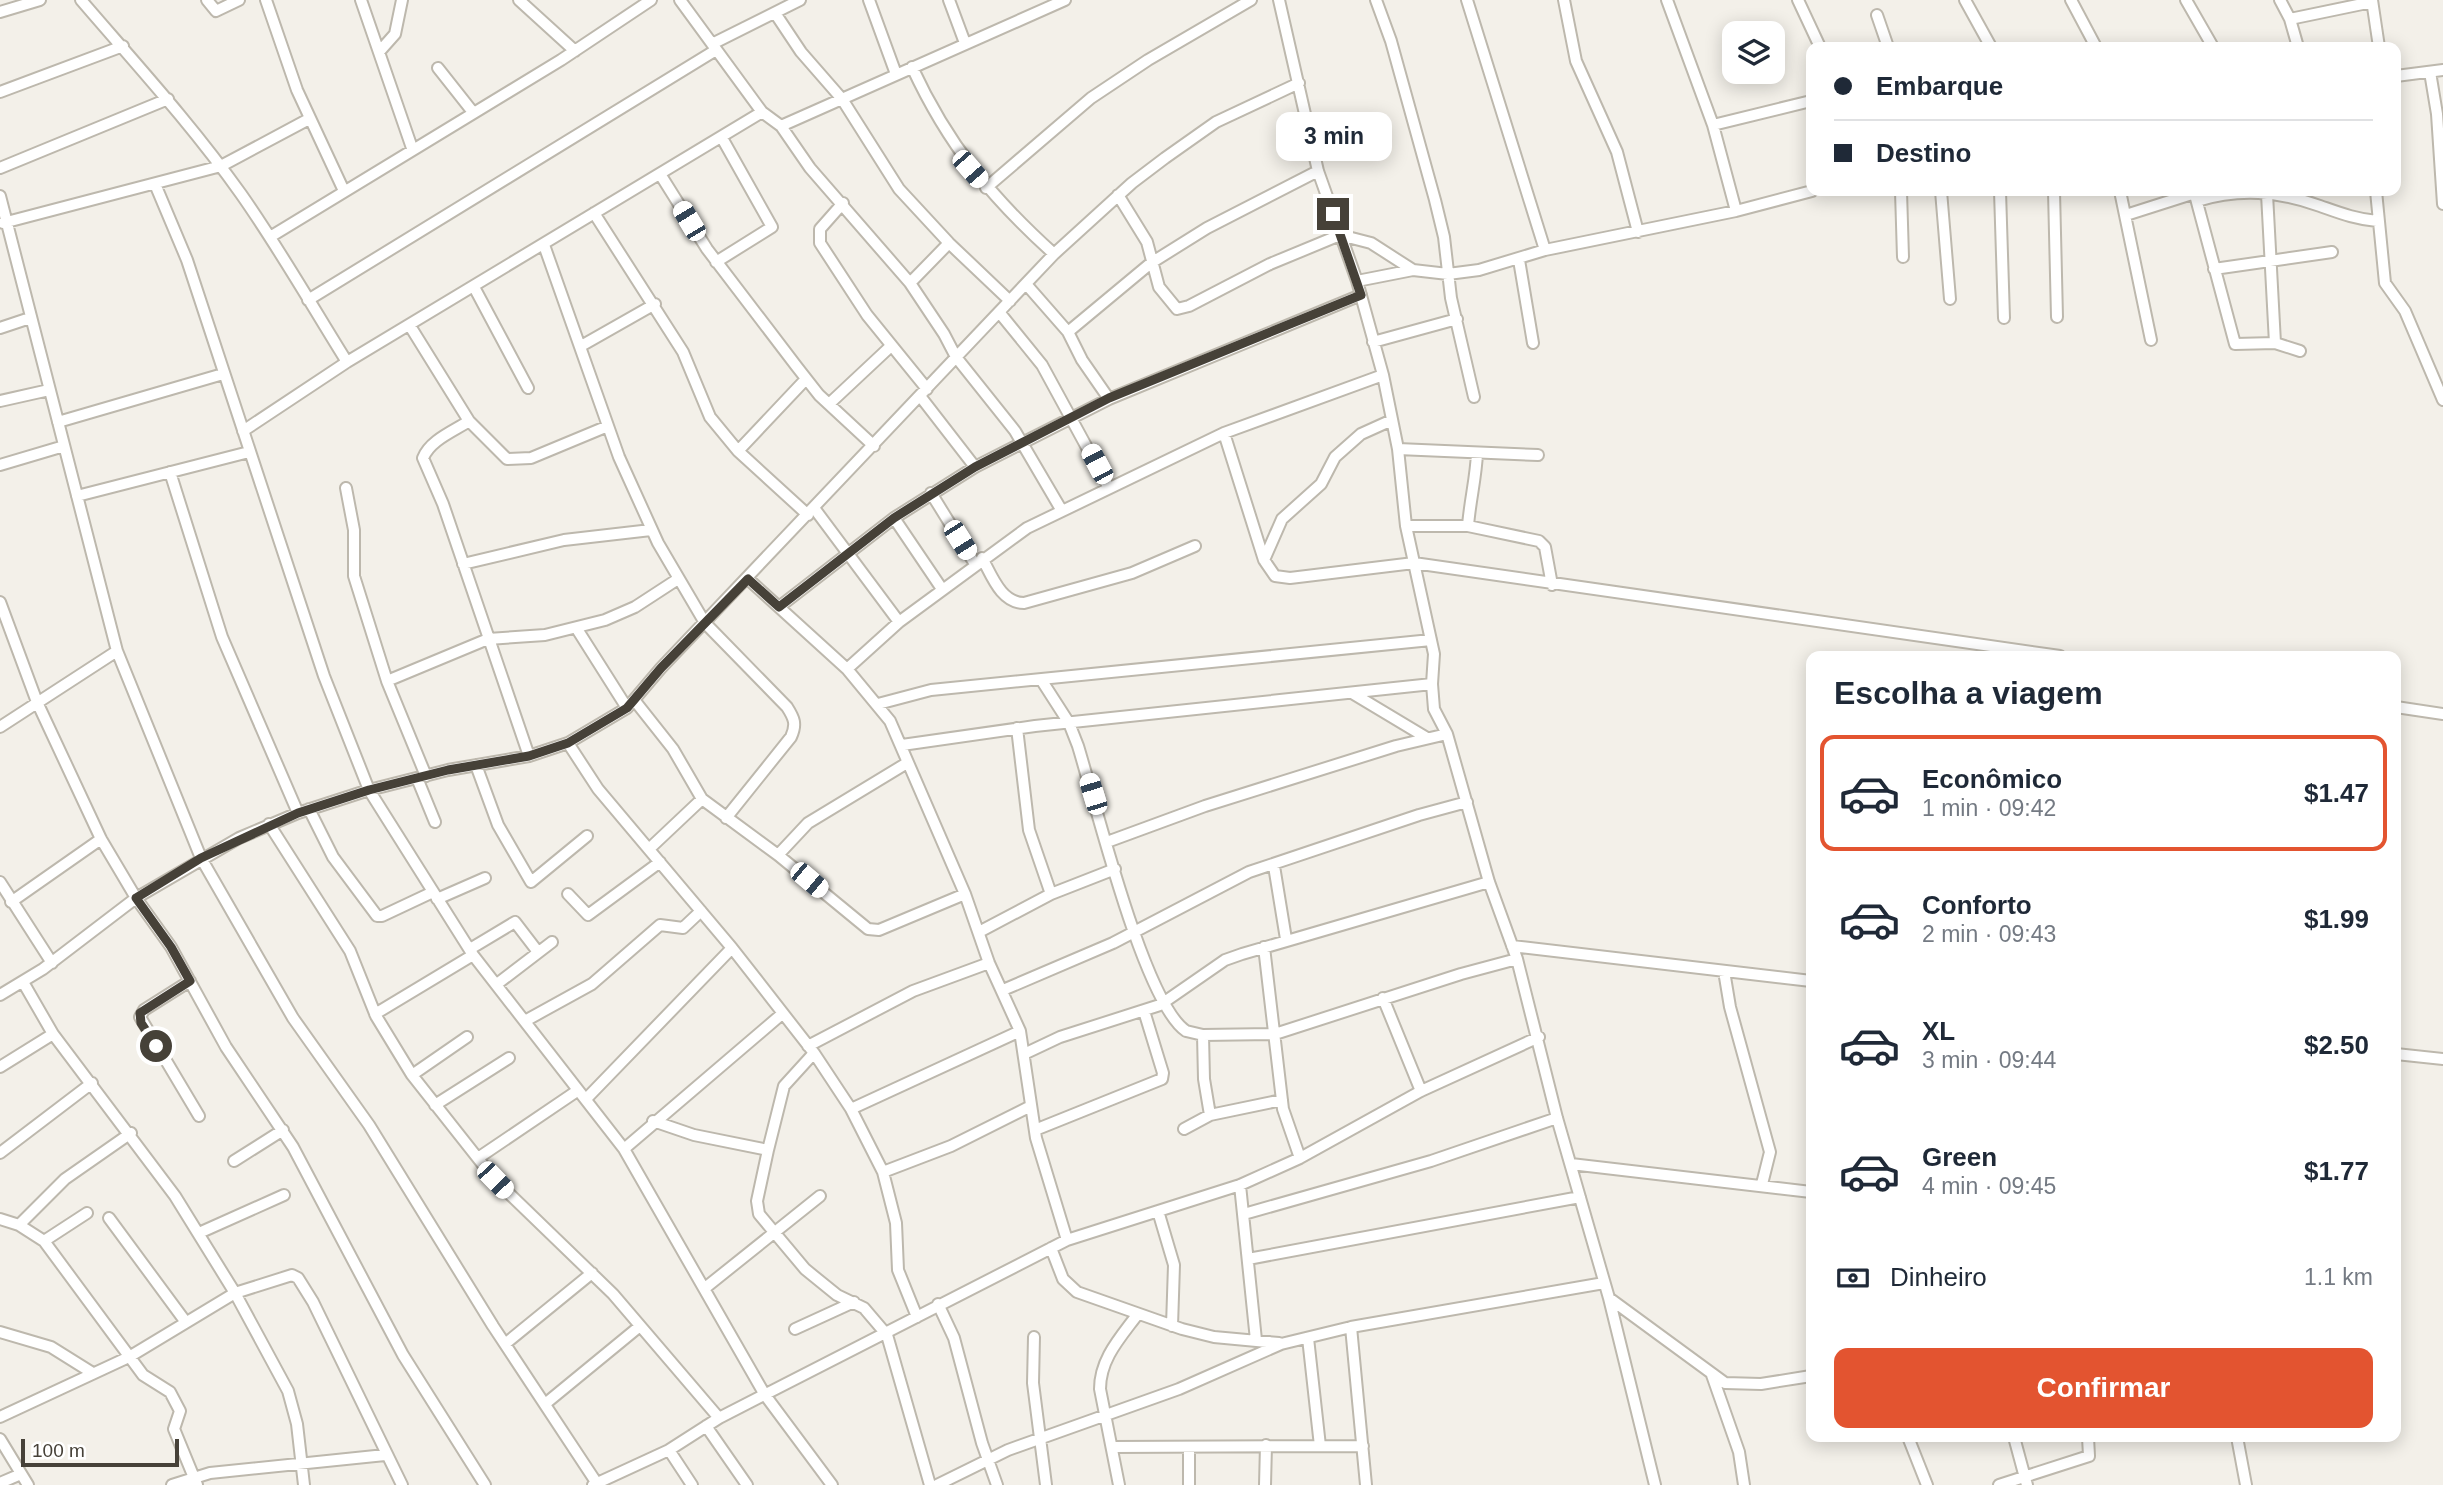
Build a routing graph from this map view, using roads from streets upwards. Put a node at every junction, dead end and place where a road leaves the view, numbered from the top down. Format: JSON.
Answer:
{"nodes":[{"id":1,"x":40,"y":0,"type":"edge"},
{"id":2,"x":81,"y":0,"type":"edge"},
{"id":3,"x":207,"y":0,"type":"edge"},
{"id":4,"x":239,"y":0,"type":"edge"},
{"id":5,"x":267,"y":0,"type":"edge"},
{"id":6,"x":361,"y":0,"type":"edge"},
{"id":7,"x":402,"y":0,"type":"edge"},
{"id":8,"x":519,"y":0,"type":"edge"},
{"id":9,"x":651,"y":0,"type":"edge"},
{"id":10,"x":680,"y":0,"type":"edge"},
{"id":11,"x":800,"y":0,"type":"edge"},
{"id":12,"x":869,"y":0,"type":"edge"},
{"id":13,"x":949,"y":0,"type":"edge"},
{"id":14,"x":1031,"y":0,"type":"edge"},
{"id":15,"x":1065,"y":0,"type":"edge"},
{"id":16,"x":1251,"y":0,"type":"edge"},
{"id":17,"x":1279,"y":0,"type":"edge"},
{"id":18,"x":1376,"y":0,"type":"edge"},
{"id":19,"x":1468,"y":0,"type":"edge"},
{"id":20,"x":1564,"y":0,"type":"edge"},
{"id":21,"x":1667,"y":0,"type":"edge"},
{"id":22,"x":1798,"y":0,"type":"edge"},
{"id":23,"x":1965,"y":0,"type":"edge"},
{"id":24,"x":2071,"y":0,"type":"edge"},
{"id":25,"x":2186,"y":0,"type":"edge"},
{"id":26,"x":2280,"y":0,"type":"edge"},
{"id":27,"x":2372,"y":1,"type":"edge"},
{"id":28,"x":2344,"y":3,"type":"edge"},
{"id":29,"x":0,"y":12,"type":"edge"},
{"id":30,"x":1036,"y":12,"type":"junction"},
{"id":31,"x":775,"y":13,"type":"junction"},
{"id":32,"x":1877,"y":15,"type":"dead end"},
{"id":33,"x":2290,"y":19,"type":"junction"},
{"id":34,"x":1817,"y":42,"type":"edge"},
{"id":35,"x":1886,"y":42,"type":"edge"},
{"id":36,"x":1988,"y":42,"type":"edge"},
{"id":37,"x":2093,"y":42,"type":"edge"},
{"id":38,"x":2210,"y":42,"type":"edge"},
{"id":39,"x":2297,"y":42,"type":"edge"},
{"id":40,"x":2378,"y":42,"type":"edge"},
{"id":41,"x":965,"y":43,"type":"junction"},
{"id":42,"x":123,"y":46,"type":"junction"},
{"id":43,"x":714,"y":47,"type":"junction"},
{"id":44,"x":575,"y":51,"type":"junction"},
{"id":45,"x":379,"y":52,"type":"junction"},
{"id":46,"x":912,"y":67,"type":"junction"},
{"id":47,"x":438,"y":68,"type":"dead end"},
{"id":48,"x":2443,"y":70,"type":"edge"},
{"id":49,"x":2430,"y":72,"type":"junction"},
{"id":50,"x":896,"y":75,"type":"junction"},
{"id":51,"x":2401,"y":75,"type":"edge"},
{"id":52,"x":1299,"y":83,"type":"junction"},
{"id":53,"x":0,"y":92,"type":"edge"},
{"id":54,"x":168,"y":99,"type":"junction"},
{"id":55,"x":842,"y":99,"type":"junction"},
{"id":56,"x":1806,"y":102,"type":"edge"},
{"id":57,"x":472,"y":111,"type":"junction"},
{"id":58,"x":762,"y":112,"type":"junction"},
{"id":59,"x":309,"y":119,"type":"junction"},
{"id":60,"x":781,"y":125,"type":"junction"},
{"id":61,"x":1713,"y":125,"type":"junction"},
{"id":62,"x":722,"y":138,"type":"junction"},
{"id":63,"x":412,"y":149,"type":"junction"},
{"id":64,"x":221,"y":166,"type":"junction"},
{"id":65,"x":0,"y":167,"type":"edge"},
{"id":66,"x":1318,"y":171,"type":"junction"},
{"id":67,"x":660,"y":173,"type":"junction"},
{"id":68,"x":155,"y":184,"type":"junction"},
{"id":69,"x":986,"y":188,"type":"junction"},
{"id":70,"x":344,"y":191,"type":"junction"},
{"id":71,"x":1806,"y":193,"type":"edge"},
{"id":72,"x":1118,"y":195,"type":"junction"},
{"id":73,"x":0,"y":196,"type":"edge"},
{"id":74,"x":1901,"y":196,"type":"edge"},
{"id":75,"x":1941,"y":196,"type":"edge"},
{"id":76,"x":2000,"y":196,"type":"edge"},
{"id":77,"x":2054,"y":196,"type":"edge"},
{"id":78,"x":2121,"y":196,"type":"edge"},
{"id":79,"x":2192,"y":196,"type":"edge"},
{"id":80,"x":2195,"y":196,"type":"edge"},
{"id":81,"x":2267,"y":196,"type":"edge"},
{"id":82,"x":2276,"y":196,"type":"edge"},
{"id":83,"x":2375,"y":196,"type":"edge"},
{"id":84,"x":843,"y":203,"type":"junction"},
{"id":85,"x":2443,"y":204,"type":"edge"},
{"id":86,"x":1736,"y":211,"type":"junction"},
{"id":87,"x":594,"y":213,"type":"junction"},
{"id":88,"x":2126,"y":215,"type":"junction"},
{"id":89,"x":2377,"y":221,"type":"junction"},
{"id":90,"x":3,"y":223,"type":"edge"},
{"id":91,"x":1638,"y":232,"type":"junction"},
{"id":92,"x":1340,"y":235,"type":"junction"},
{"id":93,"x":270,"y":237,"type":"junction"},
{"id":94,"x":949,"y":243,"type":"junction"},
{"id":95,"x":544,"y":245,"type":"junction"},
{"id":96,"x":1545,"y":250,"type":"junction"},
{"id":97,"x":2332,"y":252,"type":"dead end"},
{"id":98,"x":1054,"y":254,"type":"junction"},
{"id":99,"x":1903,"y":257,"type":"dead end"},
{"id":100,"x":1519,"y":260,"type":"junction"},
{"id":101,"x":2270,"y":261,"type":"junction"},
{"id":102,"x":716,"y":262,"type":"junction"},
{"id":103,"x":1151,"y":263,"type":"junction"},
{"id":104,"x":2214,"y":269,"type":"junction"},
{"id":105,"x":1413,"y":270,"type":"junction"},
{"id":106,"x":1448,"y":274,"type":"junction"},
{"id":107,"x":1357,"y":281,"type":"junction"},
{"id":108,"x":910,"y":283,"type":"junction"},
{"id":109,"x":1026,"y":284,"type":"junction"},
{"id":110,"x":474,"y":287,"type":"junction"},
{"id":111,"x":1361,"y":295,"type":"junction"},
{"id":112,"x":1950,"y":299,"type":"dead end"},
{"id":113,"x":308,"y":300,"type":"junction"},
{"id":114,"x":1010,"y":301,"type":"junction"},
{"id":115,"x":655,"y":304,"type":"junction"},
{"id":116,"x":999,"y":312,"type":"junction"},
{"id":117,"x":2057,"y":317,"type":"dead end"},
{"id":118,"x":30,"y":318,"type":"junction"},
{"id":119,"x":2004,"y":318,"type":"dead end"},
{"id":120,"x":1457,"y":319,"type":"junction"},
{"id":121,"x":410,"y":326,"type":"junction"},
{"id":122,"x":0,"y":328,"type":"edge"},
{"id":123,"x":1068,"y":332,"type":"junction"},
{"id":124,"x":2151,"y":340,"type":"dead end"},
{"id":125,"x":1373,"y":342,"type":"junction"},
{"id":126,"x":1533,"y":343,"type":"dead end"},
{"id":127,"x":2275,"y":343,"type":"junction"},
{"id":128,"x":581,"y":346,"type":"junction"},
{"id":129,"x":891,"y":346,"type":"junction"},
{"id":130,"x":2300,"y":351,"type":"dead end"},
{"id":131,"x":956,"y":358,"type":"junction"},
{"id":132,"x":347,"y":362,"type":"junction"},
{"id":133,"x":223,"y":374,"type":"junction"},
{"id":134,"x":1382,"y":375,"type":"junction"},
{"id":135,"x":806,"y":379,"type":"junction"},
{"id":136,"x":528,"y":388,"type":"dead end"},
{"id":137,"x":49,"y":390,"type":"junction"},
{"id":138,"x":924,"y":393,"type":"junction"},
{"id":139,"x":1474,"y":397,"type":"dead end"},
{"id":140,"x":1109,"y":398,"type":"junction"},
{"id":141,"x":2443,"y":400,"type":"edge"},
{"id":142,"x":0,"y":401,"type":"edge"},
{"id":143,"x":829,"y":404,"type":"junction"},
{"id":144,"x":1072,"y":416,"type":"junction"},
{"id":145,"x":1392,"y":420,"type":"junction"},
{"id":146,"x":469,"y":421,"type":"junction"},
{"id":147,"x":58,"y":422,"type":"junction"},
{"id":148,"x":608,"y":426,"type":"junction"},
{"id":149,"x":243,"y":430,"type":"junction"},
{"id":150,"x":1224,"y":433,"type":"junction"},
{"id":151,"x":1023,"y":444,"type":"junction"},
{"id":152,"x":64,"y":446,"type":"junction"},
{"id":153,"x":874,"y":446,"type":"junction"},
{"id":154,"x":1398,"y":449,"type":"junction"},
{"id":155,"x":738,"y":451,"type":"junction"},
{"id":156,"x":249,"y":452,"type":"junction"},
{"id":157,"x":1476,"y":453,"type":"junction"},
{"id":158,"x":1538,"y":455,"type":"dead end"},
{"id":159,"x":0,"y":466,"type":"edge"},
{"id":160,"x":975,"y":467,"type":"junction"},
{"id":161,"x":170,"y":472,"type":"junction"},
{"id":162,"x":346,"y":488,"type":"dead end"},
{"id":163,"x":1110,"y":488,"type":"junction"},
{"id":164,"x":931,"y":493,"type":"junction"},
{"id":165,"x":77,"y":496,"type":"junction"},
{"id":166,"x":1062,"y":511,"type":"junction"},
{"id":167,"x":811,"y":512,"type":"junction"},
{"id":168,"x":894,"y":518,"type":"junction"},
{"id":169,"x":1406,"y":526,"type":"junction"},
{"id":170,"x":1468,"y":526,"type":"junction"},
{"id":171,"x":651,"y":530,"type":"junction"},
{"id":172,"x":1195,"y":546,"type":"dead end"},
{"id":173,"x":848,"y":551,"type":"junction"},
{"id":174,"x":1264,"y":559,"type":"junction"},
{"id":175,"x":978,"y":561,"type":"junction"},
{"id":176,"x":1413,"y":563,"type":"junction"},
{"id":177,"x":463,"y":564,"type":"junction"},
{"id":178,"x":678,"y":579,"type":"junction"},
{"id":179,"x":748,"y":579,"type":"junction"},
{"id":180,"x":1552,"y":585,"type":"junction"},
{"id":181,"x":942,"y":589,"type":"junction"},
{"id":182,"x":0,"y":602,"type":"edge"},
{"id":183,"x":779,"y":607,"type":"junction"},
{"id":184,"x":705,"y":622,"type":"junction"},
{"id":185,"x":899,"y":622,"type":"junction"},
{"id":186,"x":577,"y":629,"type":"junction"},
{"id":187,"x":488,"y":639,"type":"junction"},
{"id":188,"x":1431,"y":640,"type":"junction"},
{"id":189,"x":117,"y":651,"type":"junction"},
{"id":190,"x":2024,"y":651,"type":"edge"},
{"id":191,"x":847,"y":669,"type":"junction"},
{"id":192,"x":387,"y":681,"type":"junction"},
{"id":193,"x":1042,"y":681,"type":"junction"},
{"id":194,"x":1432,"y":684,"type":"junction"},
{"id":195,"x":1352,"y":693,"type":"junction"},
{"id":196,"x":37,"y":702,"type":"junction"},
{"id":197,"x":878,"y":704,"type":"junction"},
{"id":198,"x":631,"y":705,"type":"junction"},
{"id":199,"x":2401,"y":708,"type":"edge"},
{"id":200,"x":2443,"y":714,"type":"edge"},
{"id":201,"x":1069,"y":723,"type":"junction"},
{"id":202,"x":0,"y":727,"type":"edge"},
{"id":203,"x":1017,"y":728,"type":"junction"},
{"id":204,"x":1447,"y":734,"type":"junction"},
{"id":205,"x":1427,"y":738,"type":"junction"},
{"id":206,"x":568,"y":743,"type":"junction"},
{"id":207,"x":902,"y":745,"type":"junction"},
{"id":208,"x":529,"y":756,"type":"junction"},
{"id":209,"x":907,"y":763,"type":"junction"},
{"id":210,"x":477,"y":765,"type":"junction"},
{"id":211,"x":421,"y":777,"type":"junction"},
{"id":212,"x":369,"y":790,"type":"junction"},
{"id":213,"x":702,"y":799,"type":"junction"},
{"id":214,"x":1467,"y":802,"type":"junction"},
{"id":215,"x":303,"y":811,"type":"junction"},
{"id":216,"x":726,"y":818,"type":"junction"},
{"id":217,"x":435,"y":822,"type":"dead end"},
{"id":218,"x":269,"y":824,"type":"junction"},
{"id":219,"x":587,"y":836,"type":"dead end"},
{"id":220,"x":101,"y":839,"type":"junction"},
{"id":221,"x":1107,"y":842,"type":"junction"},
{"id":222,"x":649,"y":849,"type":"junction"},
{"id":223,"x":778,"y":855,"type":"junction"},
{"id":224,"x":201,"y":858,"type":"junction"},
{"id":225,"x":660,"y":862,"type":"junction"},
{"id":226,"x":1273,"y":866,"type":"junction"},
{"id":227,"x":1115,"y":869,"type":"junction"},
{"id":228,"x":485,"y":878,"type":"dead end"},
{"id":229,"x":1489,"y":882,"type":"junction"},
{"id":230,"x":0,"y":883,"type":"edge"},
{"id":231,"x":568,"y":894,"type":"dead end"},
{"id":232,"x":965,"y":894,"type":"junction"},
{"id":233,"x":1051,"y":894,"type":"junction"},
{"id":234,"x":435,"y":895,"type":"junction"},
{"id":235,"x":136,"y":898,"type":"junction"},
{"id":236,"x":11,"y":902,"type":"junction"},
{"id":237,"x":701,"y":911,"type":"junction"},
{"id":238,"x":979,"y":932,"type":"junction"},
{"id":239,"x":1134,"y":933,"type":"junction"},
{"id":240,"x":1286,"y":939,"type":"junction"},
{"id":241,"x":552,"y":942,"type":"dead end"},
{"id":242,"x":1512,"y":946,"type":"junction"},
{"id":243,"x":1264,"y":947,"type":"junction"},
{"id":244,"x":732,"y":948,"type":"junction"},
{"id":245,"x":472,"y":952,"type":"junction"},
{"id":246,"x":538,"y":952,"type":"junction"},
{"id":247,"x":1517,"y":959,"type":"junction"},
{"id":248,"x":52,"y":962,"type":"junction"},
{"id":249,"x":989,"y":963,"type":"junction"},
{"id":250,"x":1724,"y":971,"type":"junction"},
{"id":251,"x":1806,"y":980,"type":"edge"},
{"id":252,"x":190,"y":981,"type":"junction"},
{"id":253,"x":23,"y":982,"type":"junction"},
{"id":254,"x":496,"y":984,"type":"junction"},
{"id":255,"x":1003,"y":990,"type":"junction"},
{"id":256,"x":0,"y":995,"type":"edge"},
{"id":257,"x":1383,"y":998,"type":"junction"},
{"id":258,"x":1165,"y":1002,"type":"junction"},
{"id":259,"x":1144,"y":1011,"type":"junction"},
{"id":260,"x":374,"y":1014,"type":"junction"},
{"id":261,"x":782,"y":1014,"type":"junction"},
{"id":262,"x":525,"y":1021,"type":"junction"},
{"id":263,"x":1020,"y":1031,"type":"junction"},
{"id":264,"x":54,"y":1034,"type":"junction"},
{"id":265,"x":1275,"y":1034,"type":"junction"},
{"id":266,"x":1203,"y":1035,"type":"junction"},
{"id":267,"x":467,"y":1037,"type":"dead end"},
{"id":268,"x":1539,"y":1037,"type":"junction"},
{"id":269,"x":811,"y":1049,"type":"junction"},
{"id":270,"x":1024,"y":1054,"type":"junction"},
{"id":271,"x":2401,"y":1055,"type":"edge"},
{"id":272,"x":509,"y":1058,"type":"dead end"},
{"id":273,"x":2443,"y":1059,"type":"edge"},
{"id":274,"x":0,"y":1067,"type":"edge"},
{"id":275,"x":412,"y":1075,"type":"junction"},
{"id":276,"x":92,"y":1083,"type":"junction"},
{"id":277,"x":577,"y":1091,"type":"junction"},
{"id":278,"x":1421,"y":1091,"type":"junction"},
{"id":279,"x":586,"y":1099,"type":"junction"},
{"id":280,"x":1282,"y":1100,"type":"junction"},
{"id":281,"x":435,"y":1105,"type":"junction"},
{"id":282,"x":1031,"y":1106,"type":"junction"},
{"id":283,"x":851,"y":1109,"type":"junction"},
{"id":284,"x":1210,"y":1115,"type":"junction"},
{"id":285,"x":199,"y":1116,"type":"dead end"},
{"id":286,"x":1557,"y":1118,"type":"junction"},
{"id":287,"x":653,"y":1121,"type":"junction"},
{"id":288,"x":1184,"y":1129,"type":"dead end"},
{"id":289,"x":283,"y":1130,"type":"junction"},
{"id":290,"x":1035,"y":1130,"type":"junction"},
{"id":291,"x":131,"y":1133,"type":"junction"},
{"id":292,"x":624,"y":1149,"type":"junction"},
{"id":293,"x":768,"y":1150,"type":"junction"},
{"id":294,"x":0,"y":1153,"type":"edge"},
{"id":295,"x":478,"y":1158,"type":"junction"},
{"id":296,"x":1300,"y":1158,"type":"junction"},
{"id":297,"x":234,"y":1161,"type":"dead end"},
{"id":298,"x":1571,"y":1164,"type":"junction"},
{"id":299,"x":883,"y":1172,"type":"junction"},
{"id":300,"x":1762,"y":1184,"type":"junction"},
{"id":301,"x":1240,"y":1185,"type":"junction"},
{"id":302,"x":1806,"y":1191,"type":"edge"},
{"id":303,"x":284,"y":1195,"type":"dead end"},
{"id":304,"x":820,"y":1196,"type":"dead end"},
{"id":305,"x":1580,"y":1197,"type":"junction"},
{"id":306,"x":1158,"y":1211,"type":"junction"},
{"id":307,"x":87,"y":1213,"type":"dead end"},
{"id":308,"x":1244,"y":1214,"type":"junction"},
{"id":309,"x":109,"y":1218,"type":"dead end"},
{"id":310,"x":0,"y":1219,"type":"edge"},
{"id":311,"x":19,"y":1225,"type":"junction"},
{"id":312,"x":199,"y":1233,"type":"junction"},
{"id":313,"x":772,"y":1233,"type":"junction"},
{"id":314,"x":1067,"y":1240,"type":"junction"},
{"id":315,"x":44,"y":1241,"type":"junction"},
{"id":316,"x":1051,"y":1248,"type":"junction"},
{"id":317,"x":1248,"y":1259,"type":"junction"},
{"id":318,"x":592,"y":1273,"type":"junction"},
{"id":319,"x":1604,"y":1283,"type":"junction"},
{"id":320,"x":705,"y":1287,"type":"junction"},
{"id":321,"x":235,"y":1293,"type":"junction"},
{"id":322,"x":1609,"y":1298,"type":"junction"},
{"id":323,"x":854,"y":1302,"type":"junction"},
{"id":324,"x":938,"y":1304,"type":"junction"},
{"id":325,"x":1137,"y":1315,"type":"junction"},
{"id":326,"x":917,"y":1317,"type":"junction"},
{"id":327,"x":185,"y":1321,"type":"junction"},
{"id":328,"x":640,"y":1326,"type":"junction"},
{"id":329,"x":1171,"y":1326,"type":"junction"},
{"id":330,"x":1351,"y":1327,"type":"junction"},
{"id":331,"x":795,"y":1329,"type":"dead end"},
{"id":332,"x":0,"y":1332,"type":"edge"},
{"id":333,"x":887,"y":1335,"type":"junction"},
{"id":334,"x":1034,"y":1337,"type":"dead end"},
{"id":335,"x":1308,"y":1338,"type":"junction"},
{"id":336,"x":1256,"y":1340,"type":"junction"},
{"id":337,"x":505,"y":1344,"type":"junction"},
{"id":338,"x":1280,"y":1344,"type":"junction"},
{"id":339,"x":129,"y":1357,"type":"junction"},
{"id":340,"x":91,"y":1372,"type":"junction"},
{"id":341,"x":1712,"y":1375,"type":"junction"},
{"id":342,"x":1806,"y":1377,"type":"edge"},
{"id":343,"x":765,"y":1395,"type":"junction"},
{"id":344,"x":545,"y":1404,"type":"junction"},
{"id":345,"x":0,"y":1417,"type":"edge"},
{"id":346,"x":1107,"y":1417,"type":"junction"},
{"id":347,"x":719,"y":1418,"type":"junction"},
{"id":348,"x":706,"y":1426,"type":"junction"},
{"id":349,"x":1041,"y":1437,"type":"junction"},
{"id":350,"x":0,"y":1439,"type":"edge"},
{"id":351,"x":1910,"y":1442,"type":"edge"},
{"id":352,"x":2015,"y":1442,"type":"edge"},
{"id":353,"x":2088,"y":1442,"type":"edge"},
{"id":354,"x":2237,"y":1442,"type":"edge"},
{"id":355,"x":1266,"y":1445,"type":"junction"},
{"id":356,"x":1320,"y":1446,"type":"junction"},
{"id":357,"x":1363,"y":1446,"type":"junction"},
{"id":358,"x":1113,"y":1447,"type":"junction"},
{"id":359,"x":1189,"y":1448,"type":"junction"},
{"id":360,"x":669,"y":1450,"type":"junction"},
{"id":361,"x":385,"y":1455,"type":"junction"},
{"id":362,"x":988,"y":1459,"type":"junction"},
{"id":363,"x":304,"y":1465,"type":"junction"},
{"id":364,"x":21,"y":1474,"type":"junction"},
{"id":365,"x":2025,"y":1480,"type":"edge"},
{"id":366,"x":194,"y":1481,"type":"edge"},
{"id":367,"x":0,"y":1483,"type":"edge"},
{"id":368,"x":28,"y":1485,"type":"edge"},
{"id":369,"x":172,"y":1485,"type":"edge"},
{"id":370,"x":304,"y":1485,"type":"edge"},
{"id":371,"x":402,"y":1485,"type":"edge"},
{"id":372,"x":485,"y":1485,"type":"edge"},
{"id":373,"x":596,"y":1485,"type":"edge"},
{"id":374,"x":692,"y":1485,"type":"edge"},
{"id":375,"x":747,"y":1485,"type":"edge"},
{"id":376,"x":832,"y":1485,"type":"edge"},
{"id":377,"x":930,"y":1485,"type":"edge"},
{"id":378,"x":937,"y":1485,"type":"edge"},
{"id":379,"x":997,"y":1485,"type":"edge"},
{"id":380,"x":1046,"y":1485,"type":"edge"},
{"id":381,"x":1119,"y":1485,"type":"edge"},
{"id":382,"x":1189,"y":1485,"type":"edge"},
{"id":383,"x":1265,"y":1485,"type":"edge"},
{"id":384,"x":1366,"y":1485,"type":"edge"},
{"id":385,"x":1655,"y":1485,"type":"edge"},
{"id":386,"x":1744,"y":1485,"type":"edge"},
{"id":387,"x":1927,"y":1485,"type":"edge"},
{"id":388,"x":1999,"y":1485,"type":"edge"},
{"id":389,"x":2246,"y":1485,"type":"edge"}],
"edges":[{"from":1,"to":29,"type":"street"},
{"from":2,"to":42,"type":"street"},
{"from":3,"to":4,"type":"street"},
{"from":5,"to":59,"type":"street"},
{"from":6,"to":45,"type":"street"},
{"from":7,"to":45,"type":"street"},
{"from":8,"to":44,"type":"street"},
{"from":9,"to":44,"type":"street"},
{"from":10,"to":43,"type":"street"},
{"from":11,"to":31,"type":"street"},
{"from":12,"to":50,"type":"street"},
{"from":13,"to":41,"type":"street"},
{"from":14,"to":30,"type":"street"},
{"from":15,"to":30,"type":"street"},
{"from":16,"to":69,"type":"street"},
{"from":17,"to":52,"type":"street"},
{"from":18,"to":106,"type":"street"},
{"from":19,"to":96,"type":"street"},
{"from":20,"to":91,"type":"street"},
{"from":21,"to":61,"type":"street"},
{"from":22,"to":34,"type":"street"},
{"from":23,"to":36,"type":"street"},
{"from":24,"to":37,"type":"street"},
{"from":25,"to":38,"type":"street"},
{"from":26,"to":33,"type":"street"},
{"from":27,"to":28,"type":"street"},
{"from":27,"to":40,"type":"street"},
{"from":28,"to":33,"type":"street"},
{"from":30,"to":41,"type":"street"},
{"from":31,"to":43,"type":"street"},
{"from":31,"to":55,"type":"street"},
{"from":32,"to":35,"type":"street"},
{"from":33,"to":39,"type":"street"},
{"from":41,"to":46,"type":"street"},
{"from":42,"to":53,"type":"street"},
{"from":42,"to":54,"type":"street"},
{"from":43,"to":58,"type":"street"},
{"from":43,"to":113,"type":"street"},
{"from":44,"to":57,"type":"street"},
{"from":45,"to":63,"type":"street"},
{"from":46,"to":50,"type":"street"},
{"from":46,"to":69,"type":"street"},
{"from":47,"to":57,"type":"street"},
{"from":48,"to":49,"type":"street"},
{"from":49,"to":51,"type":"street"},
{"from":49,"to":85,"type":"street"},
{"from":50,"to":55,"type":"street"},
{"from":52,"to":66,"type":"street"},
{"from":52,"to":72,"type":"street"},
{"from":54,"to":64,"type":"street"},
{"from":54,"to":65,"type":"street"},
{"from":55,"to":60,"type":"street"},
{"from":55,"to":94,"type":"street"},
{"from":56,"to":61,"type":"street"},
{"from":57,"to":63,"type":"street"},
{"from":58,"to":60,"type":"street"},
{"from":58,"to":62,"type":"street"},
{"from":59,"to":64,"type":"street"},
{"from":59,"to":70,"type":"street"},
{"from":60,"to":84,"type":"street"},
{"from":61,"to":86,"type":"street"},
{"from":62,"to":67,"type":"street"},
{"from":62,"to":102,"type":"street"},
{"from":63,"to":70,"type":"street"},
{"from":64,"to":68,"type":"street"},
{"from":64,"to":93,"type":"street"},
{"from":66,"to":92,"type":"street"},
{"from":66,"to":103,"type":"street"},
{"from":67,"to":87,"type":"street"},
{"from":67,"to":102,"type":"street"},
{"from":68,"to":90,"type":"street"},
{"from":68,"to":133,"type":"street"},
{"from":69,"to":98,"type":"street"},
{"from":70,"to":93,"type":"street"},
{"from":71,"to":86,"type":"street"},
{"from":72,"to":98,"type":"street"},
{"from":72,"to":103,"type":"street"},
{"from":73,"to":90,"type":"street"},
{"from":74,"to":99,"type":"street"},
{"from":75,"to":112,"type":"street"},
{"from":76,"to":119,"type":"street"},
{"from":77,"to":117,"type":"street"},
{"from":78,"to":88,"type":"street"},
{"from":79,"to":88,"type":"street"},
{"from":80,"to":104,"type":"street"},
{"from":81,"to":101,"type":"street"},
{"from":82,"to":89,"type":"street"},
{"from":83,"to":89,"type":"street"},
{"from":84,"to":108,"type":"street"},
{"from":84,"to":129,"type":"street"},
{"from":86,"to":91,"type":"street"},
{"from":87,"to":95,"type":"street"},
{"from":87,"to":115,"type":"street"},
{"from":88,"to":124,"type":"street"},
{"from":89,"to":141,"type":"street"},
{"from":90,"to":118,"type":"street"},
{"from":91,"to":96,"type":"street"},
{"from":92,"to":103,"type":"street"},
{"from":92,"to":105,"type":"street"},
{"from":92,"to":107,"type":"street"},
{"from":93,"to":113,"type":"street"},
{"from":94,"to":108,"type":"street"},
{"from":94,"to":114,"type":"street"},
{"from":95,"to":110,"type":"street"},
{"from":95,"to":128,"type":"street"},
{"from":96,"to":100,"type":"street"},
{"from":97,"to":101,"type":"street"},
{"from":98,"to":109,"type":"street"},
{"from":100,"to":106,"type":"street"},
{"from":100,"to":126,"type":"street"},
{"from":101,"to":104,"type":"street"},
{"from":101,"to":127,"type":"street"},
{"from":102,"to":135,"type":"street"},
{"from":103,"to":123,"type":"street"},
{"from":104,"to":127,"type":"street"},
{"from":105,"to":106,"type":"street"},
{"from":105,"to":107,"type":"street"},
{"from":106,"to":120,"type":"street"},
{"from":107,"to":111,"type":"street"},
{"from":108,"to":131,"type":"street"},
{"from":109,"to":114,"type":"street"},
{"from":109,"to":123,"type":"street"},
{"from":110,"to":121,"type":"street"},
{"from":110,"to":136,"type":"street"},
{"from":111,"to":125,"type":"street"},
{"from":111,"to":140,"type":"street"},
{"from":113,"to":132,"type":"street"},
{"from":114,"to":116,"type":"street"},
{"from":115,"to":128,"type":"street"},
{"from":115,"to":155,"type":"street"},
{"from":116,"to":131,"type":"street"},
{"from":116,"to":144,"type":"street"},
{"from":118,"to":122,"type":"street"},
{"from":118,"to":137,"type":"street"},
{"from":120,"to":125,"type":"street"},
{"from":120,"to":139,"type":"street"},
{"from":121,"to":132,"type":"street"},
{"from":121,"to":146,"type":"street"},
{"from":123,"to":140,"type":"street"},
{"from":125,"to":134,"type":"street"},
{"from":127,"to":130,"type":"street"},
{"from":128,"to":148,"type":"street"},
{"from":129,"to":138,"type":"street"},
{"from":129,"to":143,"type":"street"},
{"from":131,"to":138,"type":"street"},
{"from":131,"to":151,"type":"street"},
{"from":132,"to":149,"type":"street"},
{"from":133,"to":147,"type":"street"},
{"from":133,"to":149,"type":"street"},
{"from":134,"to":145,"type":"street"},
{"from":134,"to":150,"type":"street"},
{"from":135,"to":143,"type":"street"},
{"from":135,"to":155,"type":"street"},
{"from":137,"to":142,"type":"street"},
{"from":137,"to":147,"type":"street"},
{"from":138,"to":153,"type":"street"},
{"from":138,"to":160,"type":"street"},
{"from":140,"to":144,"type":"street"},
{"from":143,"to":153,"type":"street"},
{"from":144,"to":151,"type":"street"},
{"from":144,"to":163,"type":"street"},
{"from":145,"to":154,"type":"street"},
{"from":145,"to":174,"type":"street"},
{"from":146,"to":148,"type":"street"},
{"from":146,"to":177,"type":"street"},
{"from":147,"to":152,"type":"street"},
{"from":148,"to":171,"type":"street"},
{"from":149,"to":156,"type":"street"},
{"from":150,"to":163,"type":"street"},
{"from":150,"to":174,"type":"street"},
{"from":151,"to":160,"type":"street"},
{"from":151,"to":166,"type":"street"},
{"from":152,"to":159,"type":"street"},
{"from":152,"to":165,"type":"street"},
{"from":153,"to":167,"type":"street"},
{"from":154,"to":157,"type":"street"},
{"from":154,"to":169,"type":"street"},
{"from":155,"to":167,"type":"street"},
{"from":156,"to":161,"type":"street"},
{"from":156,"to":212,"type":"street"},
{"from":157,"to":158,"type":"street"},
{"from":157,"to":170,"type":"street"},
{"from":160,"to":164,"type":"street"},
{"from":161,"to":165,"type":"street"},
{"from":161,"to":215,"type":"street"},
{"from":162,"to":192,"type":"street"},
{"from":163,"to":166,"type":"street"},
{"from":164,"to":168,"type":"street"},
{"from":164,"to":175,"type":"street"},
{"from":165,"to":189,"type":"street"},
{"from":166,"to":175,"type":"street"},
{"from":167,"to":173,"type":"street"},
{"from":167,"to":179,"type":"street"},
{"from":168,"to":173,"type":"street"},
{"from":168,"to":181,"type":"street"},
{"from":169,"to":170,"type":"street"},
{"from":169,"to":176,"type":"street"},
{"from":170,"to":180,"type":"street"},
{"from":171,"to":177,"type":"street"},
{"from":171,"to":178,"type":"street"},
{"from":172,"to":175,"type":"street"},
{"from":173,"to":183,"type":"street"},
{"from":173,"to":185,"type":"street"},
{"from":174,"to":176,"type":"street"},
{"from":175,"to":181,"type":"street"},
{"from":176,"to":180,"type":"street"},
{"from":176,"to":188,"type":"street"},
{"from":177,"to":187,"type":"street"},
{"from":178,"to":184,"type":"street"},
{"from":178,"to":186,"type":"street"},
{"from":179,"to":183,"type":"street"},
{"from":179,"to":184,"type":"street"},
{"from":180,"to":190,"type":"street"},
{"from":181,"to":185,"type":"street"},
{"from":182,"to":196,"type":"street"},
{"from":183,"to":191,"type":"street"},
{"from":184,"to":198,"type":"street"},
{"from":184,"to":216,"type":"street"},
{"from":185,"to":191,"type":"street"},
{"from":186,"to":187,"type":"street"},
{"from":186,"to":198,"type":"street"},
{"from":187,"to":192,"type":"street"},
{"from":187,"to":208,"type":"street"},
{"from":188,"to":193,"type":"street"},
{"from":188,"to":194,"type":"street"},
{"from":189,"to":196,"type":"street"},
{"from":189,"to":224,"type":"street"},
{"from":191,"to":197,"type":"street"},
{"from":192,"to":211,"type":"street"},
{"from":193,"to":197,"type":"street"},
{"from":193,"to":201,"type":"street"},
{"from":194,"to":195,"type":"street"},
{"from":194,"to":204,"type":"street"},
{"from":195,"to":201,"type":"street"},
{"from":195,"to":205,"type":"street"},
{"from":196,"to":202,"type":"street"},
{"from":196,"to":220,"type":"street"},
{"from":197,"to":207,"type":"street"},
{"from":198,"to":206,"type":"street"},
{"from":198,"to":213,"type":"street"},
{"from":199,"to":200,"type":"street"},
{"from":201,"to":203,"type":"street"},
{"from":201,"to":221,"type":"street"},
{"from":203,"to":207,"type":"street"},
{"from":203,"to":233,"type":"street"},
{"from":204,"to":205,"type":"street"},
{"from":204,"to":214,"type":"street"},
{"from":205,"to":221,"type":"street"},
{"from":206,"to":208,"type":"street"},
{"from":206,"to":222,"type":"street"},
{"from":207,"to":209,"type":"street"},
{"from":208,"to":210,"type":"street"},
{"from":209,"to":223,"type":"street"},
{"from":209,"to":232,"type":"street"},
{"from":210,"to":211,"type":"street"},
{"from":210,"to":219,"type":"street"},
{"from":211,"to":212,"type":"street"},
{"from":211,"to":217,"type":"street"},
{"from":212,"to":215,"type":"street"},
{"from":212,"to":234,"type":"street"},
{"from":213,"to":216,"type":"street"},
{"from":213,"to":222,"type":"street"},
{"from":214,"to":226,"type":"street"},
{"from":214,"to":229,"type":"street"},
{"from":215,"to":218,"type":"street"},
{"from":215,"to":234,"type":"street"},
{"from":216,"to":223,"type":"street"},
{"from":218,"to":224,"type":"street"},
{"from":218,"to":260,"type":"street"},
{"from":220,"to":235,"type":"street"},
{"from":220,"to":236,"type":"street"},
{"from":221,"to":227,"type":"street"},
{"from":222,"to":225,"type":"street"},
{"from":223,"to":232,"type":"street"},
{"from":224,"to":235,"type":"street"},
{"from":224,"to":337,"type":"street"},
{"from":225,"to":231,"type":"street"},
{"from":225,"to":237,"type":"street"},
{"from":226,"to":239,"type":"street"},
{"from":226,"to":240,"type":"street"},
{"from":227,"to":233,"type":"street"},
{"from":227,"to":239,"type":"street"},
{"from":228,"to":234,"type":"street"},
{"from":229,"to":240,"type":"street"},
{"from":229,"to":242,"type":"street"},
{"from":230,"to":236,"type":"street"},
{"from":232,"to":238,"type":"street"},
{"from":233,"to":238,"type":"street"},
{"from":234,"to":245,"type":"street"},
{"from":235,"to":248,"type":"street"},
{"from":235,"to":252,"type":"street"},
{"from":236,"to":248,"type":"street"},
{"from":237,"to":244,"type":"street"},
{"from":237,"to":262,"type":"street"},
{"from":238,"to":249,"type":"street"},
{"from":239,"to":255,"type":"street"},
{"from":239,"to":258,"type":"street"},
{"from":240,"to":243,"type":"street"},
{"from":241,"to":246,"type":"street"},
{"from":242,"to":247,"type":"street"},
{"from":242,"to":250,"type":"street"},
{"from":243,"to":258,"type":"street"},
{"from":243,"to":265,"type":"street"},
{"from":244,"to":261,"type":"street"},
{"from":244,"to":279,"type":"street"},
{"from":245,"to":246,"type":"street"},
{"from":245,"to":254,"type":"street"},
{"from":245,"to":260,"type":"street"},
{"from":246,"to":254,"type":"street"},
{"from":247,"to":257,"type":"street"},
{"from":247,"to":268,"type":"street"},
{"from":248,"to":253,"type":"street"},
{"from":249,"to":255,"type":"street"},
{"from":249,"to":269,"type":"street"},
{"from":250,"to":251,"type":"street"},
{"from":250,"to":300,"type":"street"},
{"from":252,"to":285,"type":"street"},
{"from":252,"to":289,"type":"street"},
{"from":253,"to":256,"type":"street"},
{"from":253,"to":264,"type":"street"},
{"from":254,"to":262,"type":"street"},
{"from":255,"to":263,"type":"street"},
{"from":257,"to":265,"type":"street"},
{"from":257,"to":278,"type":"street"},
{"from":258,"to":259,"type":"street"},
{"from":258,"to":266,"type":"street"},
{"from":259,"to":270,"type":"street"},
{"from":259,"to":290,"type":"street"},
{"from":260,"to":275,"type":"street"},
{"from":261,"to":269,"type":"street"},
{"from":261,"to":287,"type":"street"},
{"from":262,"to":277,"type":"street"},
{"from":263,"to":270,"type":"street"},
{"from":263,"to":283,"type":"street"},
{"from":264,"to":274,"type":"street"},
{"from":264,"to":276,"type":"street"},
{"from":265,"to":266,"type":"street"},
{"from":265,"to":280,"type":"street"},
{"from":266,"to":284,"type":"street"},
{"from":267,"to":275,"type":"street"},
{"from":268,"to":278,"type":"street"},
{"from":268,"to":286,"type":"street"},
{"from":269,"to":283,"type":"street"},
{"from":269,"to":293,"type":"street"},
{"from":270,"to":282,"type":"street"},
{"from":271,"to":273,"type":"street"},
{"from":272,"to":281,"type":"street"},
{"from":275,"to":281,"type":"street"},
{"from":276,"to":291,"type":"street"},
{"from":276,"to":294,"type":"street"},
{"from":277,"to":279,"type":"street"},
{"from":277,"to":295,"type":"street"},
{"from":278,"to":296,"type":"street"},
{"from":279,"to":292,"type":"street"},
{"from":280,"to":284,"type":"street"},
{"from":280,"to":296,"type":"street"},
{"from":281,"to":295,"type":"street"},
{"from":282,"to":290,"type":"street"},
{"from":282,"to":299,"type":"street"},
{"from":283,"to":299,"type":"street"},
{"from":284,"to":288,"type":"street"},
{"from":286,"to":298,"type":"street"},
{"from":286,"to":308,"type":"street"},
{"from":287,"to":292,"type":"street"},
{"from":287,"to":293,"type":"street"},
{"from":289,"to":297,"type":"street"},
{"from":289,"to":372,"type":"street"},
{"from":290,"to":314,"type":"street"},
{"from":291,"to":311,"type":"street"},
{"from":291,"to":312,"type":"street"},
{"from":292,"to":320,"type":"street"},
{"from":293,"to":313,"type":"street"},
{"from":295,"to":318,"type":"street"},
{"from":296,"to":301,"type":"street"},
{"from":298,"to":300,"type":"street"},
{"from":298,"to":305,"type":"street"},
{"from":299,"to":326,"type":"street"},
{"from":300,"to":302,"type":"street"},
{"from":301,"to":306,"type":"street"},
{"from":301,"to":308,"type":"street"},
{"from":303,"to":312,"type":"street"},
{"from":304,"to":313,"type":"street"},
{"from":305,"to":317,"type":"street"},
{"from":305,"to":319,"type":"street"},
{"from":306,"to":314,"type":"street"},
{"from":306,"to":329,"type":"street"},
{"from":307,"to":315,"type":"street"},
{"from":308,"to":317,"type":"street"},
{"from":309,"to":327,"type":"street"},
{"from":310,"to":311,"type":"street"},
{"from":311,"to":315,"type":"street"},
{"from":312,"to":321,"type":"street"},
{"from":313,"to":320,"type":"street"},
{"from":313,"to":323,"type":"street"},
{"from":314,"to":316,"type":"street"},
{"from":315,"to":339,"type":"street"},
{"from":316,"to":324,"type":"street"},
{"from":316,"to":325,"type":"street"},
{"from":317,"to":336,"type":"street"},
{"from":318,"to":328,"type":"street"},
{"from":318,"to":337,"type":"street"},
{"from":319,"to":322,"type":"street"},
{"from":319,"to":330,"type":"street"},
{"from":320,"to":343,"type":"street"},
{"from":321,"to":327,"type":"street"},
{"from":321,"to":361,"type":"street"},
{"from":321,"to":363,"type":"street"},
{"from":322,"to":341,"type":"street"},
{"from":322,"to":385,"type":"street"},
{"from":323,"to":331,"type":"street"},
{"from":323,"to":333,"type":"street"},
{"from":324,"to":326,"type":"street"},
{"from":324,"to":362,"type":"street"},
{"from":325,"to":329,"type":"street"},
{"from":325,"to":346,"type":"street"},
{"from":326,"to":333,"type":"street"},
{"from":327,"to":339,"type":"street"},
{"from":328,"to":344,"type":"street"},
{"from":328,"to":347,"type":"street"},
{"from":329,"to":336,"type":"street"},
{"from":330,"to":335,"type":"street"},
{"from":330,"to":357,"type":"street"},
{"from":332,"to":340,"type":"street"},
{"from":333,"to":343,"type":"street"},
{"from":333,"to":377,"type":"street"},
{"from":334,"to":349,"type":"street"},
{"from":335,"to":338,"type":"street"},
{"from":335,"to":356,"type":"street"},
{"from":336,"to":338,"type":"street"},
{"from":337,"to":344,"type":"street"},
{"from":338,"to":346,"type":"street"},
{"from":339,"to":340,"type":"street"},
{"from":339,"to":366,"type":"street"},
{"from":340,"to":345,"type":"street"},
{"from":341,"to":342,"type":"street"},
{"from":341,"to":386,"type":"street"},
{"from":343,"to":347,"type":"street"},
{"from":343,"to":376,"type":"street"},
{"from":344,"to":373,"type":"street"},
{"from":346,"to":349,"type":"street"},
{"from":346,"to":358,"type":"street"},
{"from":347,"to":348,"type":"street"},
{"from":348,"to":360,"type":"street"},
{"from":348,"to":375,"type":"street"},
{"from":349,"to":362,"type":"street"},
{"from":349,"to":380,"type":"street"},
{"from":350,"to":364,"type":"street"},
{"from":351,"to":387,"type":"street"},
{"from":352,"to":365,"type":"street"},
{"from":353,"to":365,"type":"street"},
{"from":354,"to":389,"type":"street"},
{"from":355,"to":356,"type":"street"},
{"from":355,"to":359,"type":"street"},
{"from":355,"to":383,"type":"street"},
{"from":356,"to":357,"type":"street"},
{"from":357,"to":384,"type":"street"},
{"from":358,"to":359,"type":"street"},
{"from":358,"to":381,"type":"street"},
{"from":359,"to":382,"type":"street"},
{"from":360,"to":373,"type":"street"},
{"from":360,"to":374,"type":"street"},
{"from":361,"to":363,"type":"street"},
{"from":361,"to":371,"type":"street"},
{"from":362,"to":378,"type":"street"},
{"from":362,"to":379,"type":"street"},
{"from":363,"to":366,"type":"street"},
{"from":363,"to":370,"type":"street"},
{"from":364,"to":367,"type":"street"},
{"from":364,"to":368,"type":"street"},
{"from":365,"to":388,"type":"street"},
{"from":366,"to":369,"type":"street"}]}
